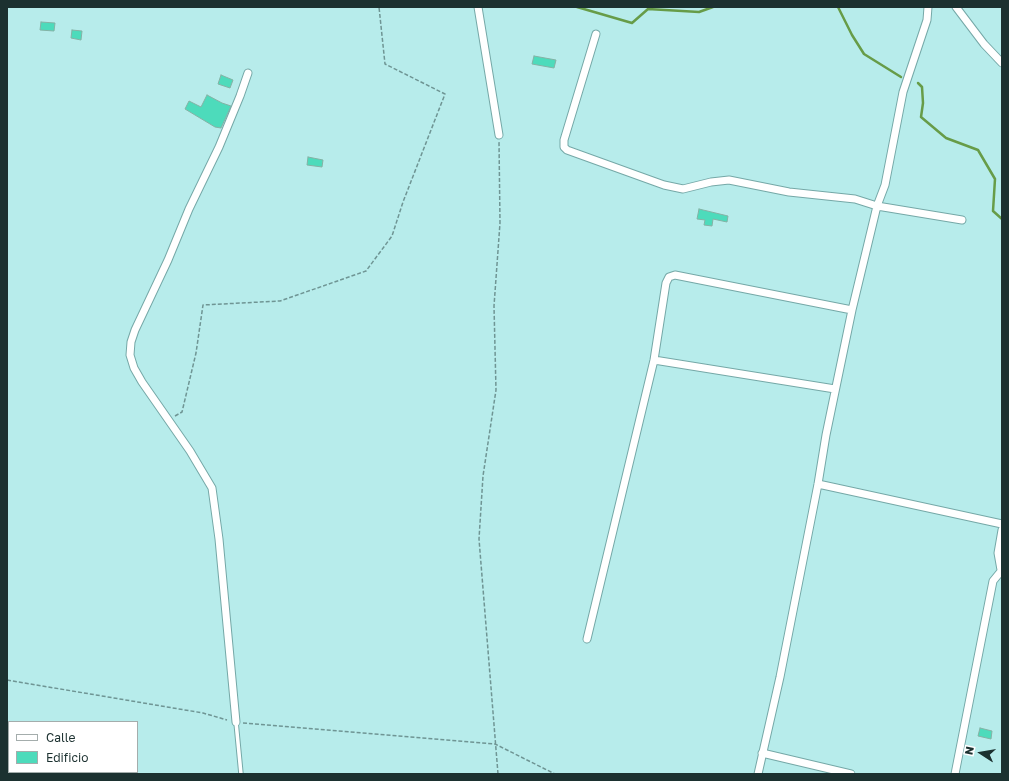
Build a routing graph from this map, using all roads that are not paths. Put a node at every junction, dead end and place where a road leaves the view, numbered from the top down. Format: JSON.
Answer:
{"nodes":[{"id":1,"x":478,"y":7,"type":"edge"},
{"id":2,"x":928,"y":7,"type":"edge"},
{"id":3,"x":956,"y":7,"type":"edge"},
{"id":4,"x":596,"y":34,"type":"dead end"},
{"id":5,"x":1002,"y":63,"type":"edge"},
{"id":6,"x":248,"y":74,"type":"dead end"},
{"id":7,"x":499,"y":134,"type":"road end"},
{"id":8,"x":877,"y":206,"type":"junction"},
{"id":9,"x":962,"y":220,"type":"dead end"},
{"id":10,"x":852,"y":310,"type":"junction"},
{"id":11,"x":654,"y":360,"type":"junction"},
{"id":12,"x":835,"y":389,"type":"junction"},
{"id":13,"x":818,"y":484,"type":"junction"},
{"id":14,"x":1002,"y":524,"type":"edge"},
{"id":15,"x":1002,"y":530,"type":"edge"},
{"id":16,"x":1002,"y":570,"type":"edge"},
{"id":17,"x":587,"y":639,"type":"dead end"},
{"id":18,"x":236,"y":722,"type":"joint"},
{"id":19,"x":762,"y":753,"type":"junction"},
{"id":20,"x":242,"y":774,"type":"edge"},
{"id":21,"x":758,"y":774,"type":"edge"},
{"id":22,"x":850,"y":774,"type":"edge"},
{"id":23,"x":955,"y":774,"type":"edge"}],
"edges":[{"from":1,"to":7,"type":"street"},
{"from":2,"to":8,"type":"street"},
{"from":3,"to":5,"type":"street"},
{"from":4,"to":8,"type":"street"},
{"from":6,"to":18,"type":"street"},
{"from":8,"to":9,"type":"street"},
{"from":8,"to":10,"type":"street"},
{"from":10,"to":11,"type":"street"},
{"from":10,"to":12,"type":"street"},
{"from":11,"to":12,"type":"street"},
{"from":11,"to":17,"type":"street"},
{"from":12,"to":13,"type":"street"},
{"from":13,"to":14,"type":"street"},
{"from":13,"to":19,"type":"street"},
{"from":15,"to":16,"type":"street"},
{"from":16,"to":23,"type":"street"},
{"from":18,"to":20,"type":"lane"},
{"from":19,"to":21,"type":"street"},
{"from":19,"to":22,"type":"street"}]}
